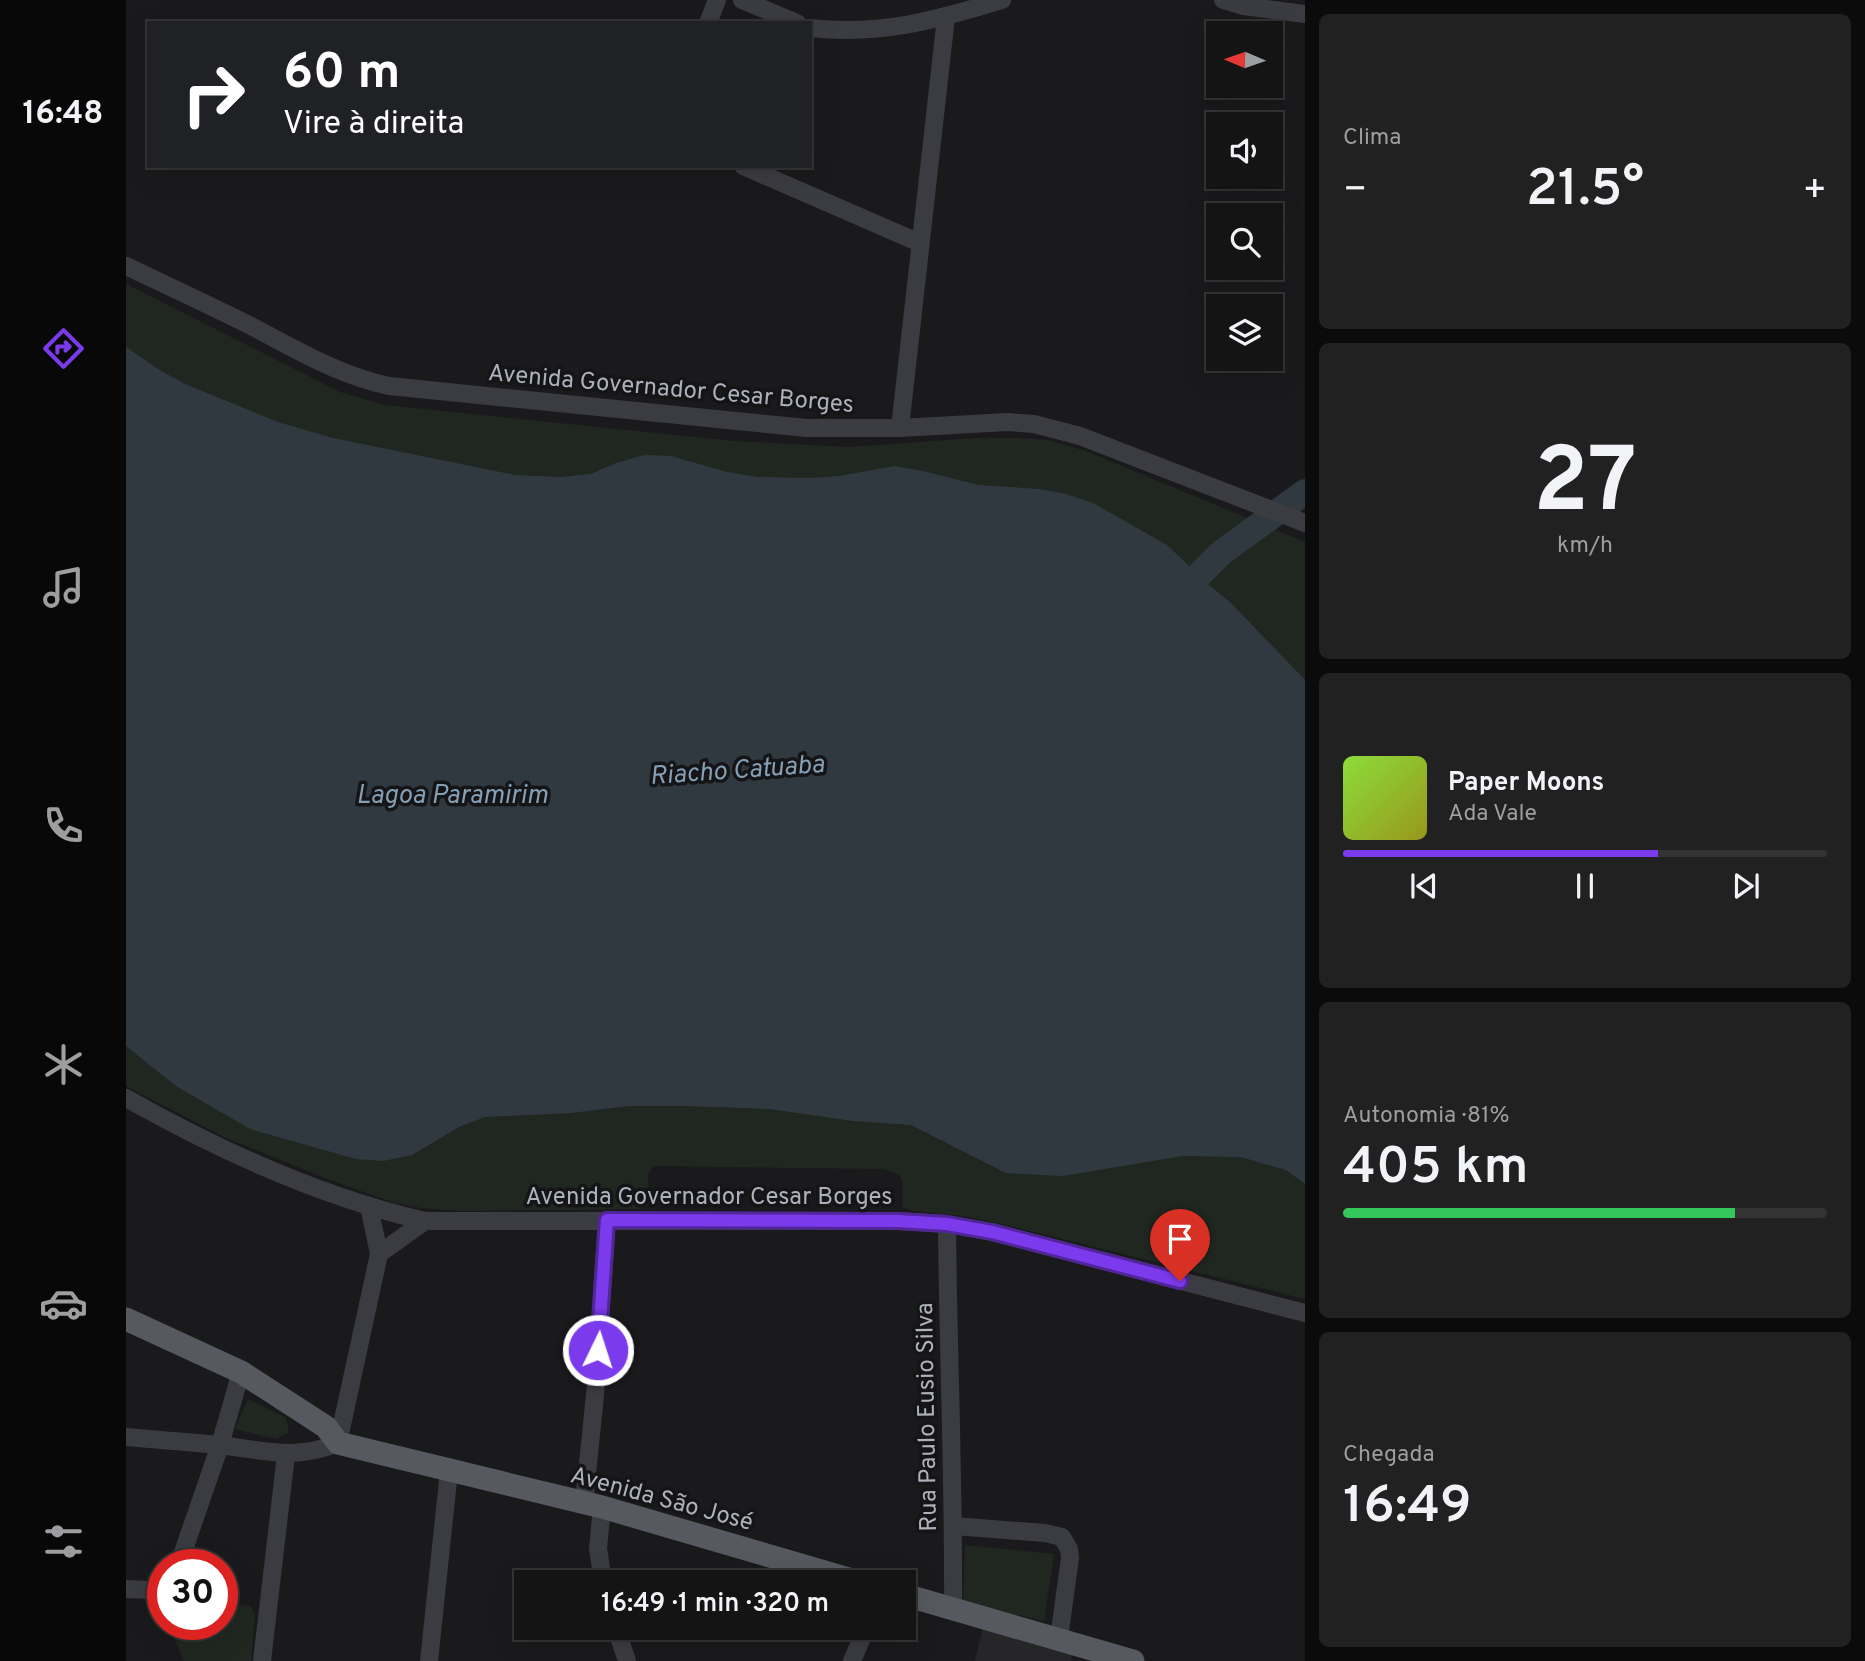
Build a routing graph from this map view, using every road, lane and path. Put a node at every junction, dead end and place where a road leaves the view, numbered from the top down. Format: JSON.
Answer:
{"nodes":[{"id":1,"x":717,"y":0,"type":"edge"},
{"id":2,"x":742,"y":0,"type":"edge"},
{"id":3,"x":1002,"y":0,"type":"edge"},
{"id":4,"x":1223,"y":0,"type":"edge"},
{"id":5,"x":1305,"y":14,"type":"edge"},
{"id":6,"x":946,"y":17,"type":"junction"},
{"id":7,"x":709,"y":21,"type":"edge"},
{"id":8,"x":792,"y":21,"type":"edge"},
{"id":9,"x":812,"y":28,"type":"edge"},
{"id":10,"x":748,"y":168,"type":"edge"},
{"id":11,"x":920,"y":243,"type":"junction"},
{"id":12,"x":126,"y":266,"type":"edge"},
{"id":13,"x":900,"y":428,"type":"junction"},
{"id":14,"x":1305,"y":523,"type":"edge"},
{"id":15,"x":126,"y":1098,"type":"edge"},
{"id":16,"x":369,"y":1206,"type":"junction"},
{"id":17,"x":425,"y":1220,"type":"junction"},
{"id":18,"x":607,"y":1220,"type":"junction"},
{"id":19,"x":947,"y":1224,"type":"junction"},
{"id":20,"x":379,"y":1254,"type":"junction"},
{"id":21,"x":1305,"y":1313,"type":"edge"},
{"id":22,"x":126,"y":1320,"type":"edge"},
{"id":23,"x":241,"y":1372,"type":"junction"},
{"id":24,"x":126,"y":1437,"type":"edge"},
{"id":25,"x":338,"y":1443,"type":"junction"},
{"id":26,"x":220,"y":1445,"type":"junction"},
{"id":27,"x":286,"y":1455,"type":"junction"},
{"id":28,"x":449,"y":1471,"type":"junction"},
{"id":29,"x":593,"y":1505,"type":"junction"},
{"id":30,"x":954,"y":1526,"type":"junction"},
{"id":31,"x":184,"y":1549,"type":"edge"},
{"id":32,"x":601,"y":1570,"type":"edge"},
{"id":33,"x":818,"y":1570,"type":"edge"},
{"id":34,"x":129,"y":1589,"type":"edge"},
{"id":35,"x":147,"y":1590,"type":"edge"},
{"id":36,"x":916,"y":1598,"type":"edge"},
{"id":37,"x":953,"y":1609,"type":"junction"},
{"id":38,"x":620,"y":1640,"type":"edge"},
{"id":39,"x":861,"y":1640,"type":"edge"},
{"id":40,"x":1069,"y":1648,"type":"edge"},
{"id":41,"x":262,"y":1661,"type":"edge"},
{"id":42,"x":429,"y":1661,"type":"edge"},
{"id":43,"x":627,"y":1661,"type":"edge"},
{"id":44,"x":852,"y":1661,"type":"edge"},
{"id":45,"x":1133,"y":1661,"type":"edge"}],
"edges":[{"from":1,"to":7,"type":"street"},
{"from":2,"to":8,"type":"street"},
{"from":3,"to":6,"type":"street"},
{"from":4,"to":5,"type":"street"},
{"from":6,"to":9,"type":"street"},
{"from":6,"to":11,"type":"street"},
{"from":10,"to":11,"type":"street"},
{"from":11,"to":13,"type":"street"},
{"from":12,"to":13,"type":"street","name":"Avenida Governador Cesar Borges"},
{"from":13,"to":14,"type":"street","name":"Avenida Governador Cesar Borges"},
{"from":15,"to":16,"type":"street","name":"Avenida Governador Cesar Borges"},
{"from":16,"to":17,"type":"street","name":"Avenida Governador Cesar Borges"},
{"from":16,"to":20,"type":"street"},
{"from":17,"to":18,"type":"street","name":"Avenida Governador Cesar Borges"},
{"from":17,"to":20,"type":"street"},
{"from":18,"to":19,"type":"street","name":"Avenida Governador Cesar Borges"},
{"from":18,"to":29,"type":"street"},
{"from":19,"to":21,"type":"street","name":"Avenida Governador Cesar Borges"},
{"from":19,"to":30,"type":"street","name":"Rua Paulo Eusio Silva"},
{"from":20,"to":25,"type":"street"},
{"from":22,"to":23,"type":"main road"},
{"from":23,"to":25,"type":"main road"},
{"from":23,"to":26,"type":"street"},
{"from":24,"to":26,"type":"street"},
{"from":25,"to":27,"type":"street"},
{"from":25,"to":28,"type":"main road","name":"Avenida São José"},
{"from":26,"to":27,"type":"street"},
{"from":26,"to":31,"type":"street"},
{"from":27,"to":41,"type":"street"},
{"from":28,"to":29,"type":"main road","name":"Avenida São José"},
{"from":28,"to":42,"type":"street"},
{"from":29,"to":32,"type":"street"},
{"from":29,"to":33,"type":"main road","name":"Avenida São José"},
{"from":30,"to":37,"type":"street","name":"Rua Paulo Eusio Silva"},
{"from":30,"to":40,"type":"street"},
{"from":34,"to":35,"type":"street"},
{"from":36,"to":37,"type":"main road"},
{"from":37,"to":40,"type":"main road"},
{"from":38,"to":43,"type":"street"},
{"from":39,"to":44,"type":"street"},
{"from":40,"to":45,"type":"main road"}]}
